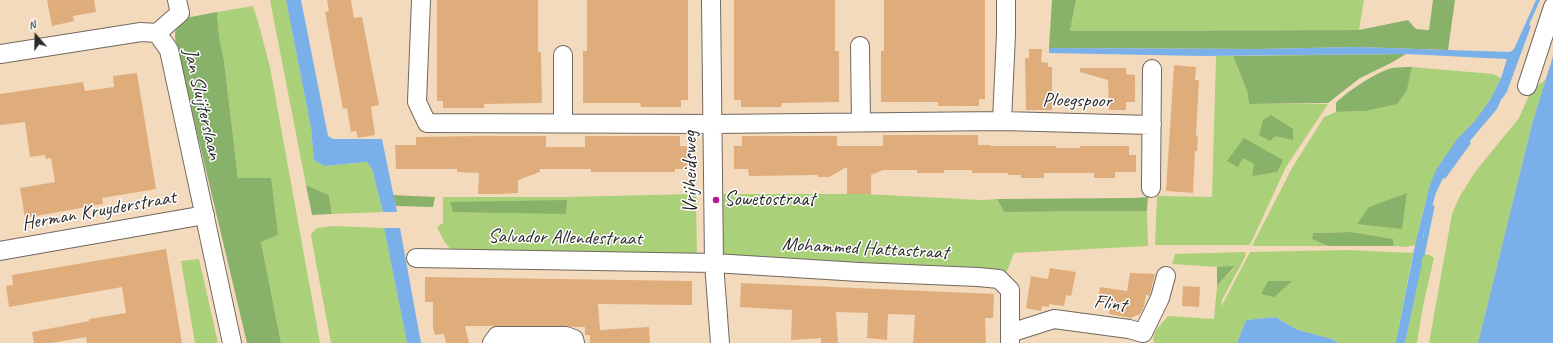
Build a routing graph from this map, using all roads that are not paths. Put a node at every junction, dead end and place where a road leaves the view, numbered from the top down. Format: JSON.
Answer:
{"nodes":[{"id":1,"x":421,"y":0,"type":"edge"},
{"id":2,"x":711,"y":0,"type":"edge"},
{"id":3,"x":1006,"y":0,"type":"edge"},
{"id":4,"x":178,"y":6,"type":"edge"},
{"id":5,"x":1553,"y":7,"type":"edge"},
{"id":6,"x":157,"y":33,"type":"junction"},
{"id":7,"x":860,"y":46,"type":"dead end"},
{"id":8,"x":0,"y":54,"type":"edge"},
{"id":9,"x":563,"y":55,"type":"dead end"},
{"id":10,"x":1152,"y":69,"type":"dead end"},
{"id":11,"x":1527,"y":86,"type":"dead end"},
{"id":12,"x":861,"y":122,"type":"junction"},
{"id":13,"x":1002,"y":122,"type":"junction"},
{"id":14,"x":563,"y":123,"type":"junction"},
{"id":15,"x":713,"y":124,"type":"junction"},
{"id":16,"x":1152,"y":125,"type":"junction"},
{"id":17,"x":1151,"y":188,"type":"dead end"},
{"id":18,"x":205,"y":215,"type":"junction"},
{"id":19,"x":0,"y":251,"type":"edge"},
{"id":20,"x":416,"y":258,"type":"dead end"},
{"id":21,"x":714,"y":263,"type":"junction"},
{"id":22,"x":1166,"y":276,"type":"dead end"},
{"id":23,"x":1010,"y":338,"type":"edge"},
{"id":24,"x":1144,"y":338,"type":"edge"},
{"id":25,"x":232,"y":343,"type":"edge"},
{"id":26,"x":492,"y":343,"type":"edge"},
{"id":27,"x":575,"y":343,"type":"edge"},
{"id":28,"x":720,"y":343,"type":"edge"}],
"edges":[{"from":1,"to":14,"type":"street"},
{"from":2,"to":15,"type":"street","name":"Vrijheidsweg"},
{"from":3,"to":13,"type":"street"},
{"from":4,"to":6,"type":"street"},
{"from":5,"to":11,"type":"street"},
{"from":6,"to":8,"type":"street","name":"Jan Sluijterslaan"},
{"from":6,"to":18,"type":"street","name":"Jan Sluijterslaan"},
{"from":7,"to":12,"type":"street"},
{"from":9,"to":14,"type":"street"},
{"from":10,"to":16,"type":"street"},
{"from":12,"to":13,"type":"street"},
{"from":12,"to":15,"type":"street"},
{"from":13,"to":16,"type":"street","name":"Ploegspoor"},
{"from":14,"to":15,"type":"street"},
{"from":15,"to":21,"type":"street","name":"Vrijheidsweg"},
{"from":16,"to":17,"type":"street"},
{"from":18,"to":19,"type":"street","name":"Herman Kruyderstraat"},
{"from":18,"to":25,"type":"street","name":"Jan Sluijterslaan"},
{"from":20,"to":21,"type":"street","name":"Salvador Allendestraat"},
{"from":21,"to":23,"type":"street","name":"Mohammed Hattastraat"},
{"from":21,"to":28,"type":"street","name":"Vrijheidsweg"},
{"from":22,"to":24,"type":"street","name":"Flint"},
{"from":23,"to":24,"type":"street","name":"Flint"},
{"from":26,"to":27,"type":"street"}]}
